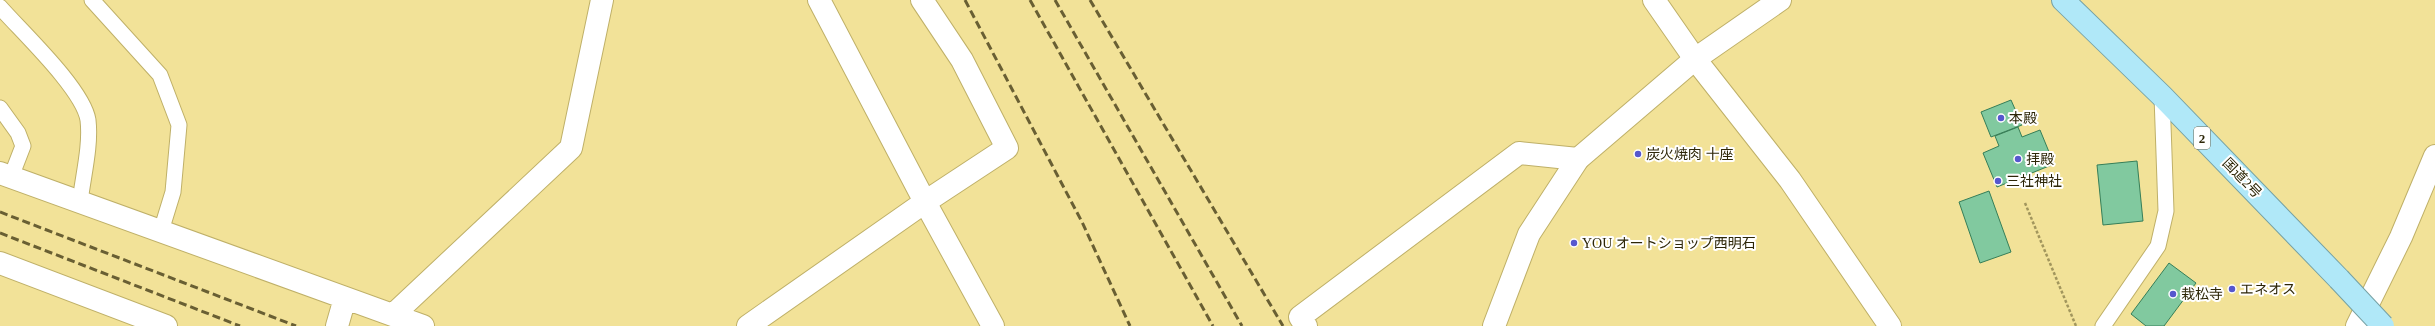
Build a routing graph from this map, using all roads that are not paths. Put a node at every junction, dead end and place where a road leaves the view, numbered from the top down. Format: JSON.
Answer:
{"nodes":[{"id":1,"x":92,"y":0,"type":"edge"},
{"id":2,"x":602,"y":0,"type":"edge"},
{"id":3,"x":819,"y":0,"type":"edge"},
{"id":4,"x":922,"y":0,"type":"edge"},
{"id":5,"x":1654,"y":0,"type":"edge"},
{"id":6,"x":1780,"y":0,"type":"edge"},
{"id":7,"x":2062,"y":0,"type":"edge"},
{"id":8,"x":0,"y":7,"type":"edge"},
{"id":9,"x":1695,"y":59,"type":"junction"},
{"id":10,"x":2162,"y":96,"type":"junction"},
{"id":11,"x":0,"y":108,"type":"edge"},
{"id":12,"x":2435,"y":156,"type":"edge"},
{"id":13,"x":1578,"y":159,"type":"junction"},
{"id":14,"x":6,"y":175,"type":"edge"},
{"id":15,"x":80,"y":202,"type":"junction"},
{"id":16,"x":925,"y":202,"type":"junction"},
{"id":17,"x":161,"y":231,"type":"junction"},
{"id":18,"x":0,"y":263,"type":"edge"},
{"id":19,"x":345,"y":298,"type":"junction"},
{"id":20,"x":393,"y":315,"type":"junction"},
{"id":21,"x":166,"y":326,"type":"edge"},
{"id":22,"x":337,"y":326,"type":"edge"},
{"id":23,"x":423,"y":326,"type":"edge"},
{"id":24,"x":748,"y":326,"type":"edge"},
{"id":25,"x":993,"y":326,"type":"edge"},
{"id":26,"x":1306,"y":326,"type":"edge"},
{"id":27,"x":1494,"y":326,"type":"edge"},
{"id":28,"x":1890,"y":326,"type":"edge"},
{"id":29,"x":2103,"y":326,"type":"edge"},
{"id":30,"x":2357,"y":326,"type":"edge"},
{"id":31,"x":2383,"y":326,"type":"edge"}],
"edges":[{"from":1,"to":17,"type":"lane"},
{"from":2,"to":20,"type":"street"},
{"from":3,"to":16,"type":"street"},
{"from":4,"to":16,"type":"street"},
{"from":5,"to":9,"type":"street"},
{"from":6,"to":9,"type":"street"},
{"from":7,"to":10,"type":"highway","name":"国道2号","number":"2"},
{"from":8,"to":15,"type":"lane"},
{"from":9,"to":13,"type":"street"},
{"from":9,"to":28,"type":"street"},
{"from":10,"to":29,"type":"lane"},
{"from":10,"to":31,"type":"highway","name":"国道2号","number":"2","bridge":true},
{"from":11,"to":14,"type":"lane"},
{"from":12,"to":30,"type":"street"},
{"from":13,"to":26,"type":"street"},
{"from":13,"to":27,"type":"street"},
{"from":14,"to":15,"type":"street"},
{"from":15,"to":17,"type":"street"},
{"from":16,"to":24,"type":"street"},
{"from":16,"to":25,"type":"street"},
{"from":17,"to":19,"type":"street"},
{"from":18,"to":21,"type":"street"},
{"from":19,"to":20,"type":"street"},
{"from":19,"to":22,"type":"street"},
{"from":20,"to":23,"type":"street"}]}
